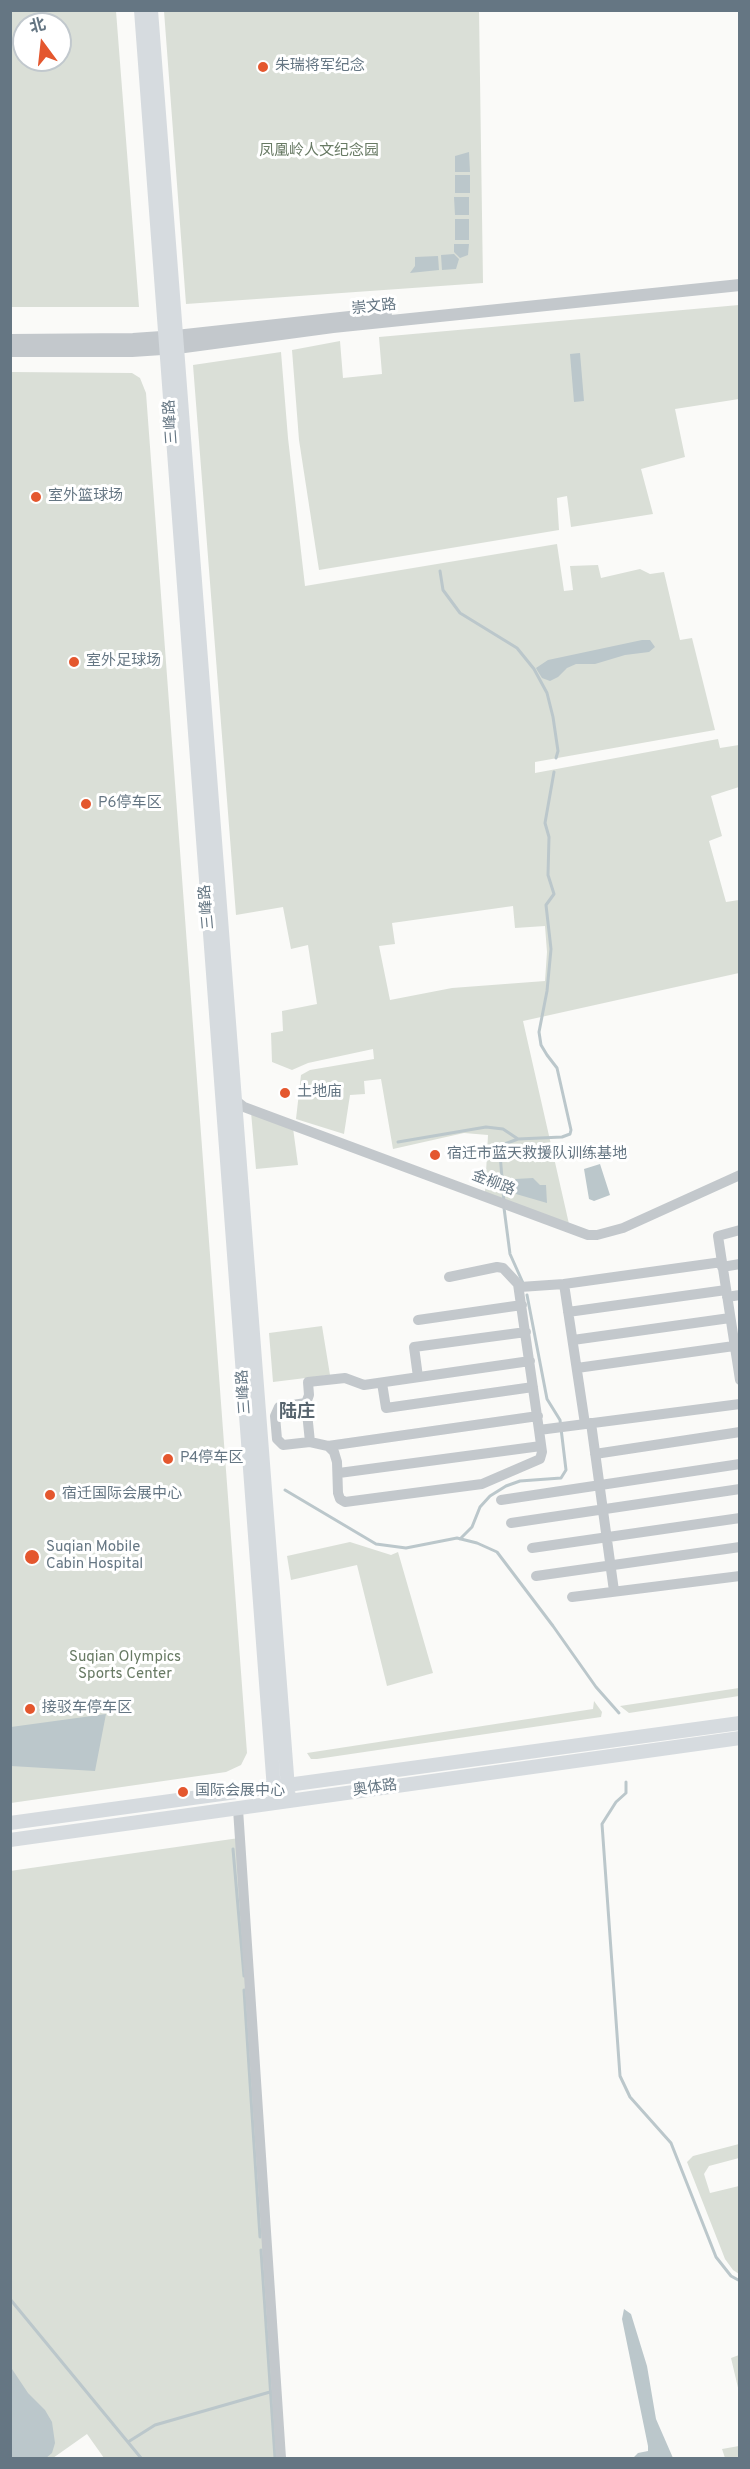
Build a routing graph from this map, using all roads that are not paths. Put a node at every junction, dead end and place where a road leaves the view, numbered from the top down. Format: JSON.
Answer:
{"nodes":[{"id":1,"x":141,"y":10,"type":"edge"},
{"id":2,"x":151,"y":10,"type":"edge"},
{"id":3,"x":739,"y":281,"type":"edge"},
{"id":4,"x":10,"y":340,"type":"edge"},
{"id":5,"x":171,"y":343,"type":"junction"},
{"id":6,"x":10,"y":351,"type":"edge"},
{"id":7,"x":235,"y":1100,"type":"junction"},
{"id":8,"x":740,"y":1175,"type":"edge"},
{"id":9,"x":740,"y":1230,"type":"edge"},
{"id":10,"x":722,"y":1264,"type":"junction"},
{"id":11,"x":740,"y":1264,"type":"edge"},
{"id":12,"x":449,"y":1277,"type":"dead end"},
{"id":13,"x":564,"y":1284,"type":"junction"},
{"id":14,"x":520,"y":1287,"type":"junction"},
{"id":15,"x":726,"y":1293,"type":"junction"},
{"id":16,"x":740,"y":1295,"type":"edge"},
{"id":17,"x":522,"y":1305,"type":"junction"},
{"id":18,"x":568,"y":1311,"type":"junction"},
{"id":19,"x":418,"y":1320,"type":"dead end"},
{"id":20,"x":734,"y":1323,"type":"edge"},
{"id":21,"x":526,"y":1332,"type":"junction"},
{"id":22,"x":573,"y":1340,"type":"junction"},
{"id":23,"x":734,"y":1347,"type":"junction"},
{"id":24,"x":530,"y":1360,"type":"junction"},
{"id":25,"x":738,"y":1361,"type":"edge"},
{"id":26,"x":577,"y":1368,"type":"junction"},
{"id":27,"x":418,"y":1377,"type":"junction"},
{"id":28,"x":740,"y":1380,"type":"edge"},
{"id":29,"x":382,"y":1383,"type":"junction"},
{"id":30,"x":534,"y":1387,"type":"junction"},
{"id":31,"x":306,"y":1403,"type":"junction"},
{"id":32,"x":740,"y":1404,"type":"edge"},
{"id":33,"x":537,"y":1416,"type":"junction"},
{"id":34,"x":588,"y":1424,"type":"junction"},
{"id":35,"x":539,"y":1430,"type":"junction"},
{"id":36,"x":276,"y":1431,"type":"junction"},
{"id":37,"x":740,"y":1432,"type":"edge"},
{"id":38,"x":254,"y":1438,"type":"junction"},
{"id":39,"x":310,"y":1442,"type":"junction"},
{"id":40,"x":328,"y":1446,"type":"junction"},
{"id":41,"x":541,"y":1446,"type":"junction"},
{"id":42,"x":595,"y":1454,"type":"junction"},
{"id":43,"x":740,"y":1464,"type":"edge"},
{"id":44,"x":339,"y":1473,"type":"junction"},
{"id":45,"x":599,"y":1485,"type":"junction"},
{"id":46,"x":740,"y":1489,"type":"edge"},
{"id":47,"x":501,"y":1500,"type":"dead end"},
{"id":48,"x":603,"y":1510,"type":"junction"},
{"id":49,"x":740,"y":1518,"type":"edge"},
{"id":50,"x":511,"y":1523,"type":"dead end"},
{"id":51,"x":606,"y":1538,"type":"junction"},
{"id":52,"x":740,"y":1547,"type":"edge"},
{"id":53,"x":532,"y":1548,"type":"dead end"},
{"id":54,"x":610,"y":1566,"type":"junction"},
{"id":55,"x":536,"y":1576,"type":"dead end"},
{"id":56,"x":740,"y":1576,"type":"edge"},
{"id":57,"x":614,"y":1591,"type":"junction"},
{"id":58,"x":572,"y":1597,"type":"dead end"},
{"id":59,"x":740,"y":1724,"type":"edge"},
{"id":60,"x":740,"y":1738,"type":"edge"},
{"id":61,"x":280,"y":1786,"type":"junction"},
{"id":62,"x":282,"y":1802,"type":"junction"},
{"id":63,"x":238,"y":1809,"type":"junction"},
{"id":64,"x":10,"y":1823,"type":"edge"},
{"id":65,"x":10,"y":1840,"type":"edge"},
{"id":66,"x":281,"y":2458,"type":"edge"}],
"edges":[{"from":1,"to":5,"type":"main road","name":"三峰路"},
{"from":2,"to":5,"type":"main road","name":"三峰路"},
{"from":3,"to":5,"type":"street","name":"崇文路"},
{"from":4,"to":5,"type":"street","name":"崇文路"},
{"from":5,"to":6,"type":"street","name":"崇文路"},
{"from":5,"to":7,"type":"main road","name":"三峰路"},
{"from":5,"to":38,"type":"main road","name":"三峰路"},
{"from":7,"to":8,"type":"street","name":"金柳路"},
{"from":7,"to":38,"type":"main road","name":"三峰路"},
{"from":9,"to":10,"type":"street"},
{"from":10,"to":11,"type":"street"},
{"from":10,"to":13,"type":"street"},
{"from":10,"to":15,"type":"street"},
{"from":12,"to":14,"type":"street"},
{"from":13,"to":14,"type":"street"},
{"from":13,"to":18,"type":"street"},
{"from":14,"to":17,"type":"street"},
{"from":15,"to":16,"type":"street"},
{"from":15,"to":18,"type":"street"},
{"from":15,"to":20,"type":"street"},
{"from":17,"to":19,"type":"street"},
{"from":17,"to":21,"type":"street"},
{"from":18,"to":22,"type":"street"},
{"from":20,"to":22,"type":"street"},
{"from":20,"to":23,"type":"street"},
{"from":21,"to":24,"type":"street"},
{"from":21,"to":27,"type":"street"},
{"from":22,"to":26,"type":"street"},
{"from":23,"to":25,"type":"street"},
{"from":23,"to":26,"type":"street"},
{"from":24,"to":27,"type":"street"},
{"from":24,"to":30,"type":"street"},
{"from":25,"to":28,"type":"street"},
{"from":26,"to":34,"type":"street"},
{"from":27,"to":29,"type":"street"},
{"from":29,"to":30,"type":"street"},
{"from":29,"to":31,"type":"street"},
{"from":30,"to":33,"type":"street"},
{"from":31,"to":36,"type":"street"},
{"from":31,"to":39,"type":"street"},
{"from":32,"to":34,"type":"street"},
{"from":33,"to":35,"type":"street"},
{"from":33,"to":40,"type":"street"},
{"from":34,"to":35,"type":"street"},
{"from":34,"to":42,"type":"street"},
{"from":35,"to":41,"type":"street"},
{"from":36,"to":38,"type":"street"},
{"from":36,"to":39,"type":"street"},
{"from":37,"to":42,"type":"street"},
{"from":38,"to":61,"type":"main road","name":"三峰路"},
{"from":39,"to":40,"type":"street"},
{"from":40,"to":44,"type":"street"},
{"from":41,"to":44,"type":"street"},
{"from":41,"to":44,"type":"street"},
{"from":42,"to":45,"type":"street"},
{"from":43,"to":45,"type":"street"},
{"from":45,"to":47,"type":"street"},
{"from":45,"to":48,"type":"street"},
{"from":46,"to":48,"type":"street"},
{"from":48,"to":50,"type":"street"},
{"from":48,"to":51,"type":"street"},
{"from":49,"to":51,"type":"street"},
{"from":51,"to":53,"type":"street"},
{"from":51,"to":54,"type":"street"},
{"from":52,"to":54,"type":"street"},
{"from":54,"to":55,"type":"street"},
{"from":54,"to":57,"type":"street"},
{"from":56,"to":57,"type":"street"},
{"from":57,"to":58,"type":"street"},
{"from":59,"to":61,"type":"main road","name":"奥体路"},
{"from":60,"to":62,"type":"main road","name":"奥体路"},
{"from":61,"to":62,"type":"main road","name":"三峰路"},
{"from":61,"to":64,"type":"main road","name":"奥体路"},
{"from":62,"to":63,"type":"main road","name":"奥体路"},
{"from":63,"to":65,"type":"main road","name":"奥体路"},
{"from":63,"to":66,"type":"street"}]}
